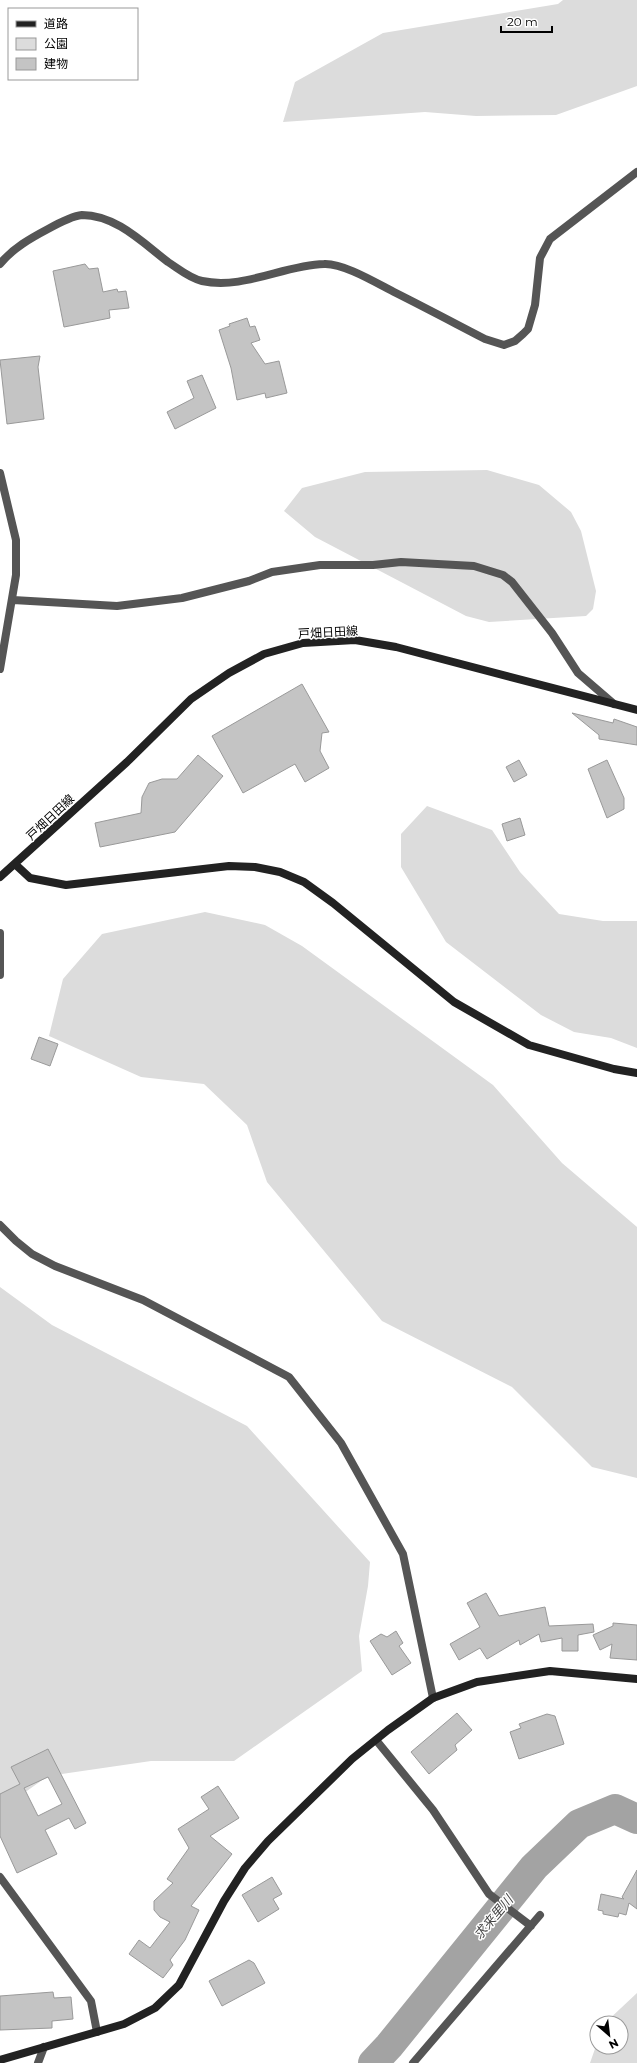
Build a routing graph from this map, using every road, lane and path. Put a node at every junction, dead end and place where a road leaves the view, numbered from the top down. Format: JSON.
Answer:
{"nodes":[{"id":1,"x":637,"y":172,"type":"edge"},
{"id":2,"x":0,"y":264,"type":"edge"},
{"id":3,"x":0,"y":473,"type":"edge"},
{"id":4,"x":13,"y":600,"type":"junction"},
{"id":5,"x":0,"y":669,"type":"edge"},
{"id":6,"x":614,"y":704,"type":"junction"},
{"id":7,"x":637,"y":710,"type":"edge"},
{"id":8,"x":16,"y":864,"type":"junction"},
{"id":9,"x":0,"y":877,"type":"edge"},
{"id":10,"x":0,"y":933,"type":"edge"},
{"id":11,"x":0,"y":975,"type":"edge"},
{"id":12,"x":637,"y":1073,"type":"edge"},
{"id":13,"x":0,"y":1225,"type":"edge"},
{"id":14,"x":637,"y":1679,"type":"edge"},
{"id":15,"x":433,"y":1698,"type":"junction"},
{"id":16,"x":376,"y":1740,"type":"junction"},
{"id":17,"x":0,"y":1877,"type":"edge"},
{"id":18,"x":540,"y":1915,"type":"dead end"},
{"id":19,"x":531,"y":1926,"type":"junction"},
{"id":20,"x":97,"y":2032,"type":"junction"},
{"id":21,"x":44,"y":2047,"type":"junction"},
{"id":22,"x":0,"y":2060,"type":"edge"},
{"id":23,"x":38,"y":2063,"type":"edge"},
{"id":24,"x":413,"y":2063,"type":"edge"}],
"edges":[{"from":1,"to":2,"type":"street"},
{"from":3,"to":4,"type":"street"},
{"from":4,"to":5,"type":"street"},
{"from":4,"to":6,"type":"street"},
{"from":6,"to":7,"type":"street","name":"戸畑日田線"},
{"from":6,"to":8,"type":"street","name":"戸畑日田線"},
{"from":8,"to":9,"type":"street","name":"戸畑日田線"},
{"from":8,"to":12,"type":"street"},
{"from":10,"to":11,"type":"street"},
{"from":13,"to":15,"type":"street"},
{"from":14,"to":15,"type":"street"},
{"from":15,"to":16,"type":"street"},
{"from":16,"to":19,"type":"street"},
{"from":16,"to":20,"type":"street"},
{"from":17,"to":20,"type":"street"},
{"from":18,"to":19,"type":"street"},
{"from":19,"to":24,"type":"street"},
{"from":20,"to":21,"type":"street"},
{"from":21,"to":22,"type":"street"},
{"from":21,"to":23,"type":"street"}]}
